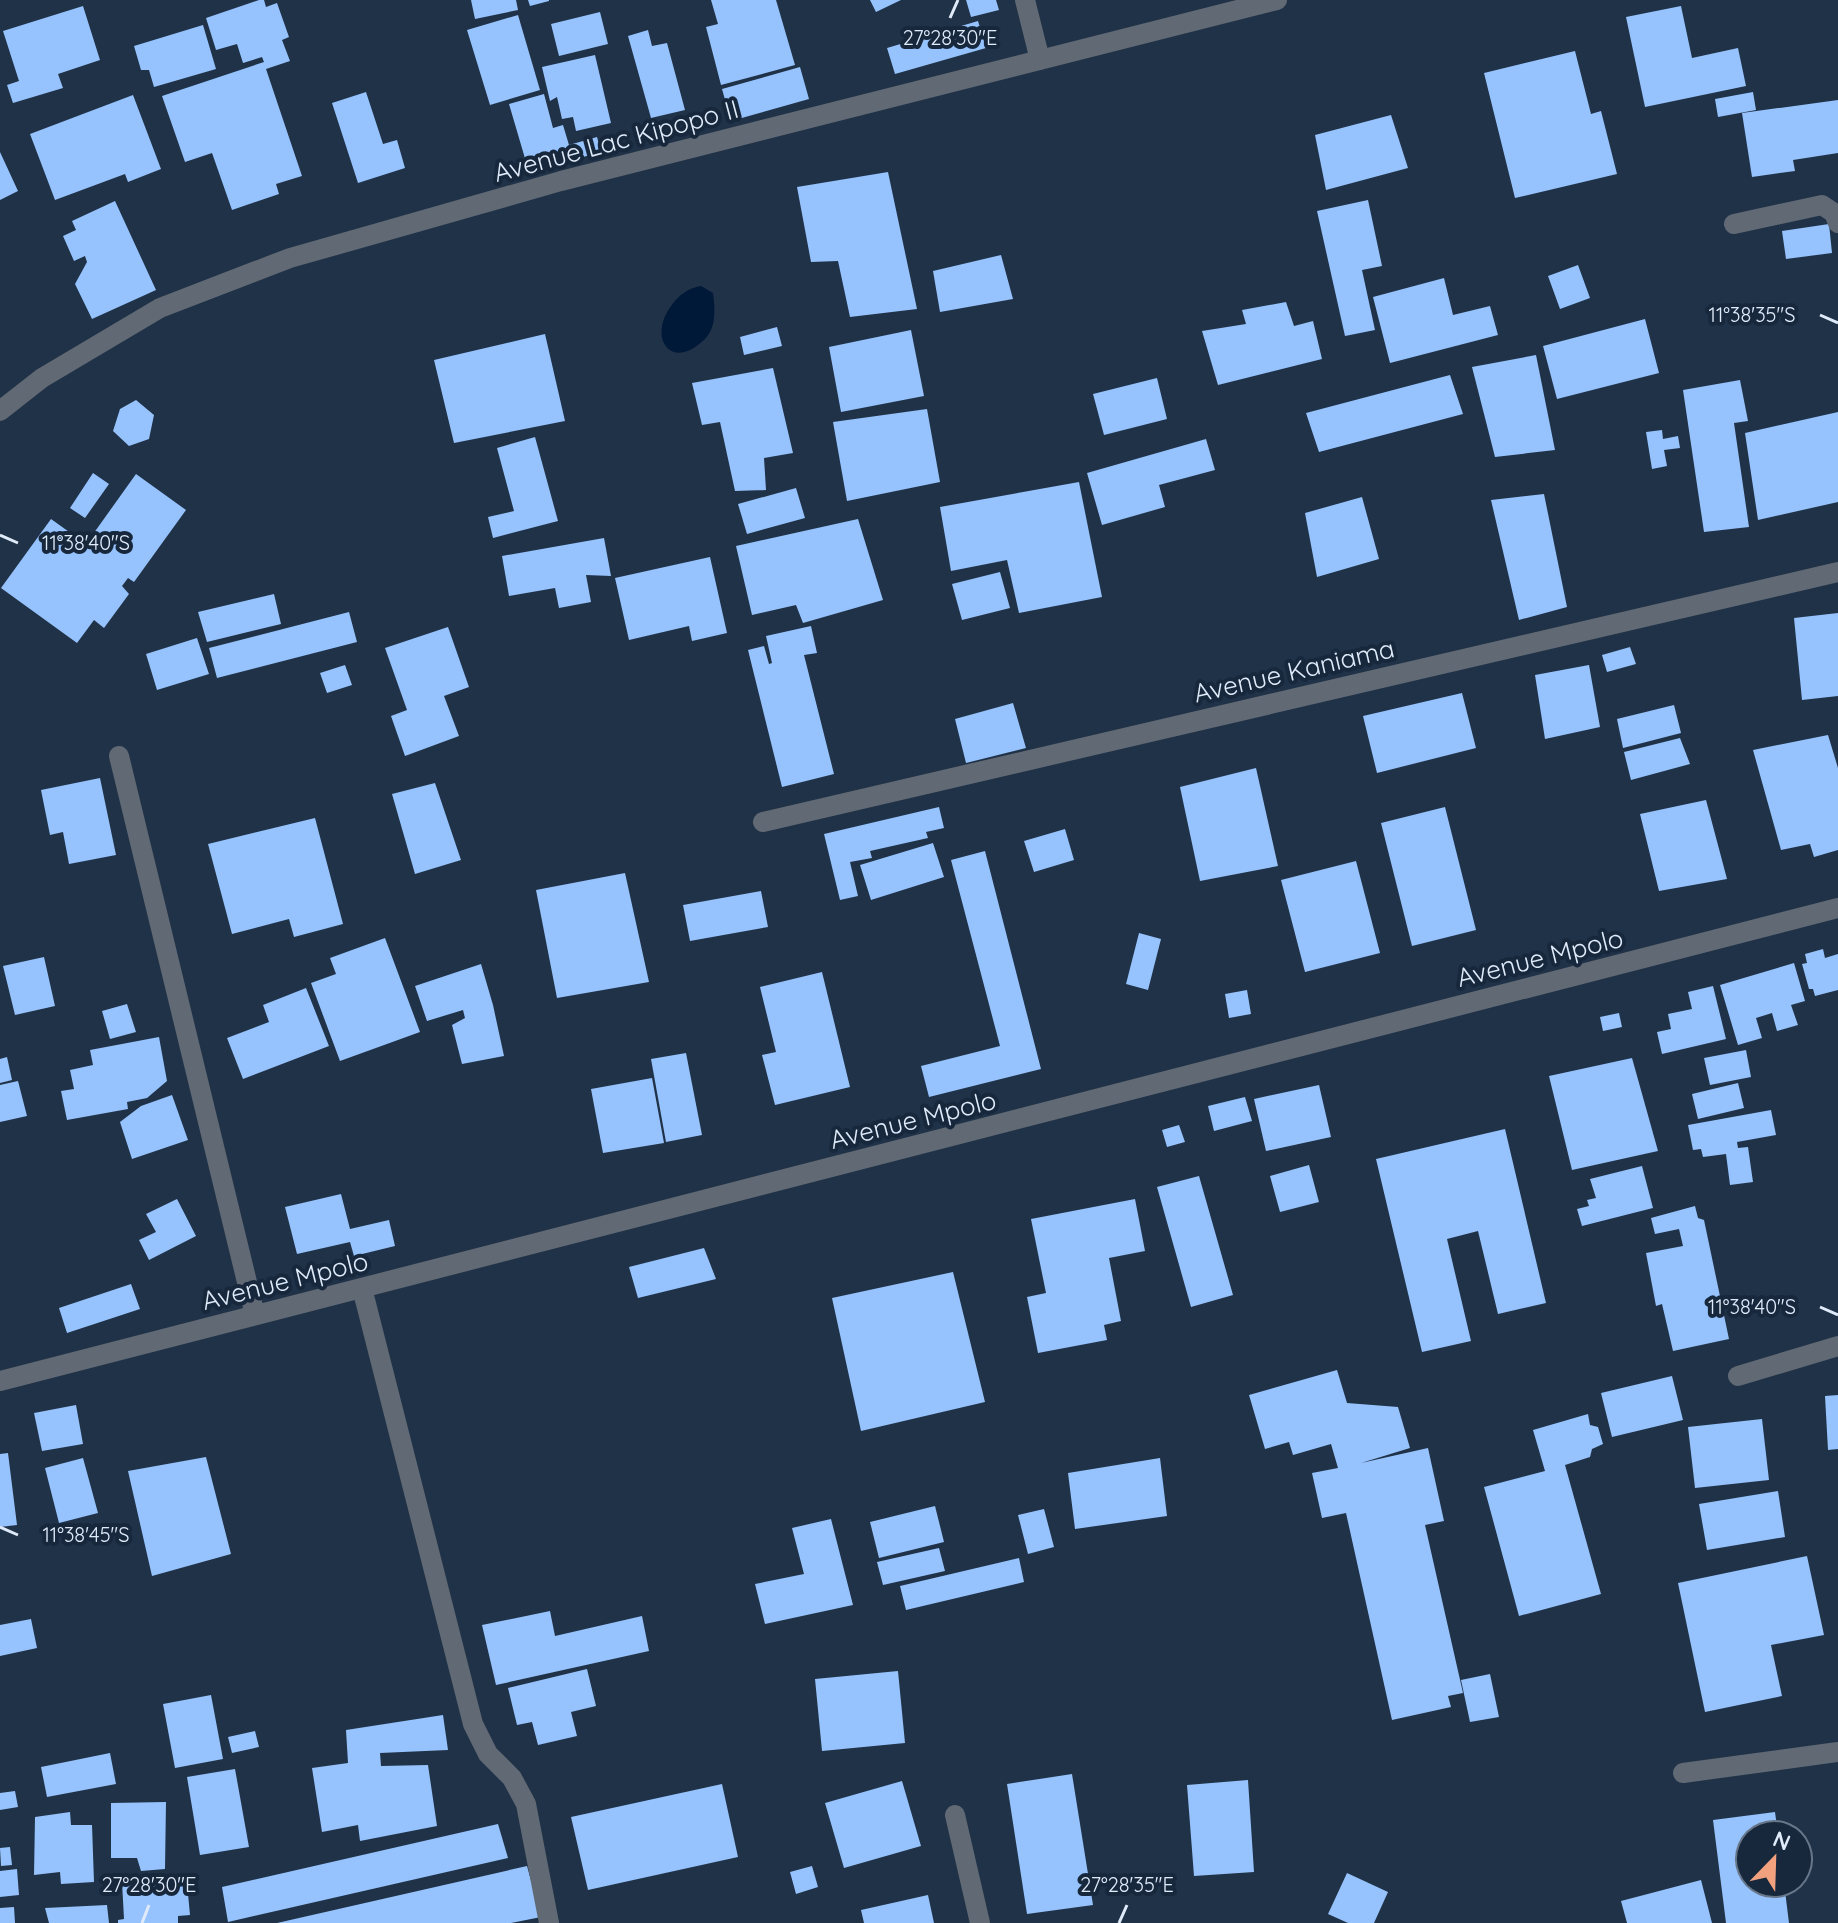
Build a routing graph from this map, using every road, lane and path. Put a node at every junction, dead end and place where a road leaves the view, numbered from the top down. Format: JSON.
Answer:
{"nodes":[{"id":1,"x":1025,"y":0,"type":"edge"},
{"id":2,"x":1277,"y":0,"type":"edge"},
{"id":3,"x":1040,"y":60,"type":"junction"},
{"id":4,"x":1838,"y":223,"type":"edge"},
{"id":5,"x":1734,"y":224,"type":"dead end"},
{"id":6,"x":0,"y":411,"type":"edge"},
{"id":7,"x":1838,"y":572,"type":"edge"},
{"id":8,"x":119,"y":756,"type":"dead end"},
{"id":9,"x":763,"y":822,"type":"dead end"},
{"id":10,"x":1838,"y":908,"type":"edge"},
{"id":11,"x":362,"y":1288,"type":"junction"},
{"id":12,"x":255,"y":1315,"type":"junction"},
{"id":13,"x":1838,"y":1346,"type":"edge"},
{"id":14,"x":1738,"y":1376,"type":"dead end"},
{"id":15,"x":0,"y":1381,"type":"edge"},
{"id":16,"x":1838,"y":1752,"type":"edge"},
{"id":17,"x":1683,"y":1773,"type":"dead end"},
{"id":18,"x":955,"y":1815,"type":"dead end"},
{"id":19,"x":549,"y":1923,"type":"edge"},
{"id":20,"x":980,"y":1923,"type":"edge"}],
"edges":[{"from":1,"to":3,"type":"street"},
{"from":2,"to":3,"type":"street","name":"Avenue Lac Kipopo II"},
{"from":3,"to":6,"type":"street","name":"Avenue Lac Kipopo II"},
{"from":4,"to":5,"type":"street"},
{"from":7,"to":9,"type":"street","name":"Avenue Kaniama"},
{"from":8,"to":12,"type":"street"},
{"from":10,"to":11,"type":"street","name":"Avenue Mpolo"},
{"from":11,"to":12,"type":"street","name":"Avenue Mpolo"},
{"from":11,"to":19,"type":"street"},
{"from":12,"to":15,"type":"street","name":"Avenue Mpolo"},
{"from":13,"to":14,"type":"street"},
{"from":16,"to":17,"type":"street"},
{"from":18,"to":20,"type":"street"}]}
